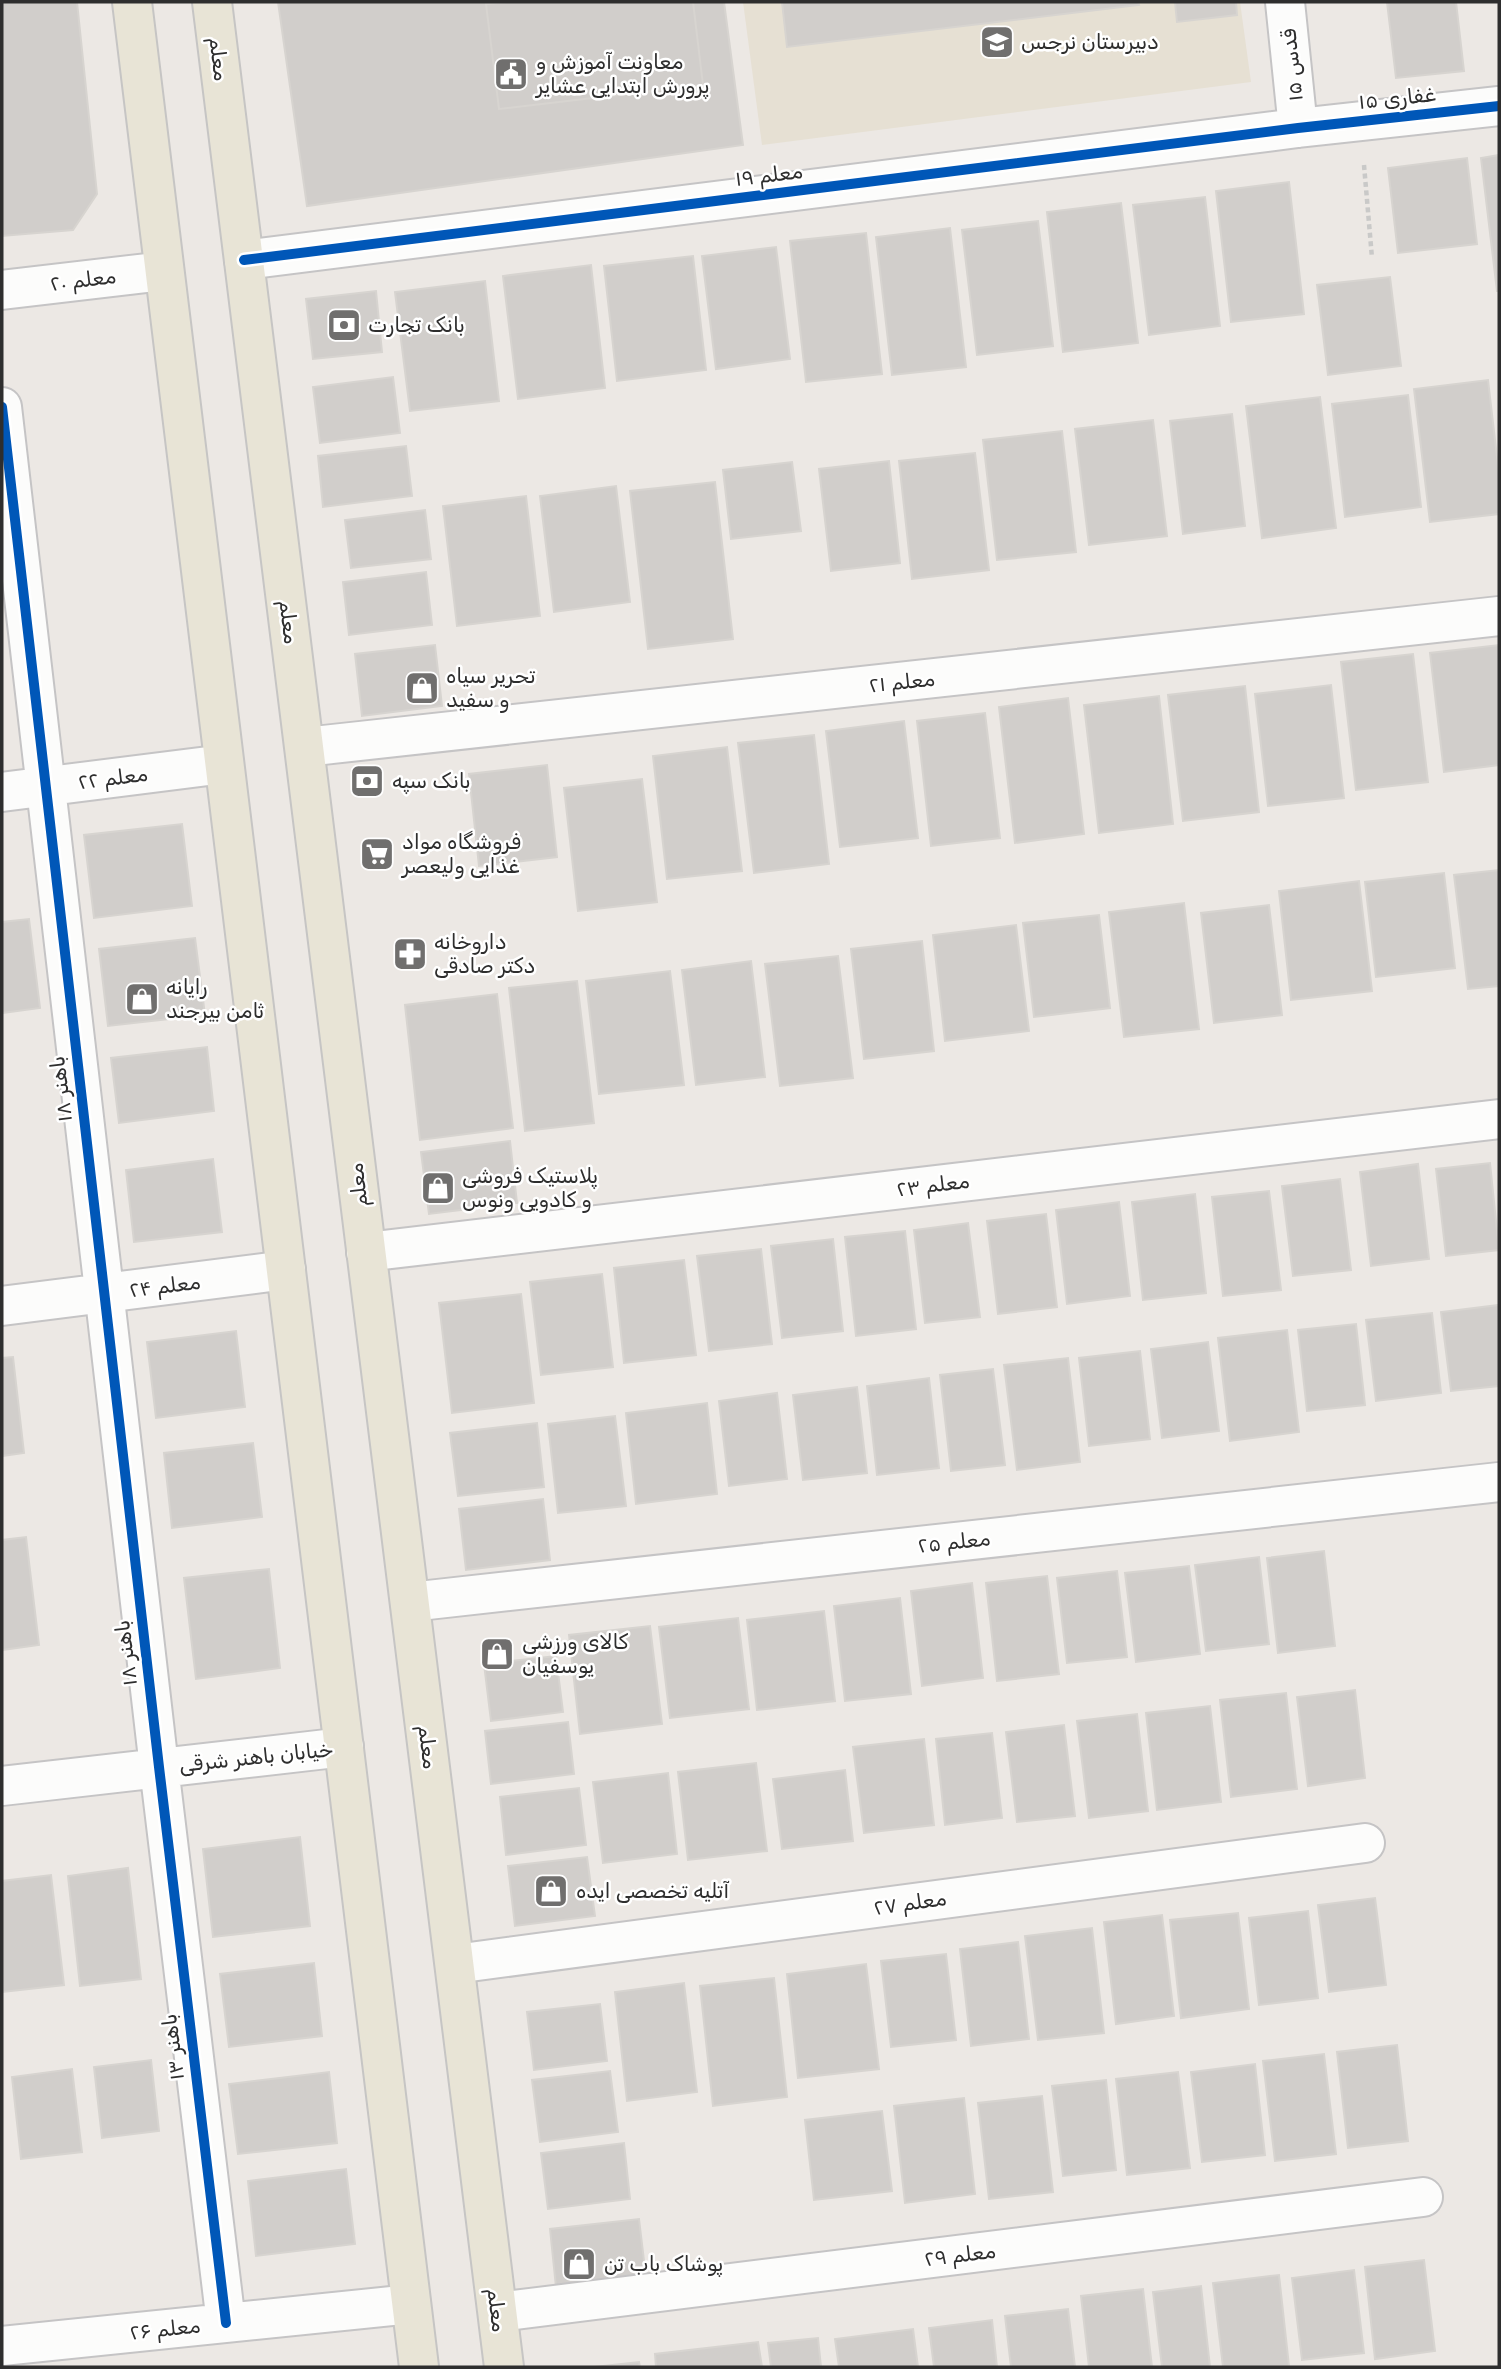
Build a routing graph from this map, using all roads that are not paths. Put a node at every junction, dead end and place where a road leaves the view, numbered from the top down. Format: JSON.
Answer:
{"nodes":[{"id":1,"x":132,"y":2,"type":"edge"},
{"id":2,"x":212,"y":2,"type":"edge"},
{"id":3,"x":1285,"y":2,"type":"edge"},
{"id":4,"x":1499,"y":106,"type":"edge"},
{"id":5,"x":1298,"y":128,"type":"junction"},
{"id":6,"x":244,"y":260,"type":"junction"},
{"id":7,"x":164,"y":271,"type":"junction"},
{"id":8,"x":2,"y":290,"type":"edge"},
{"id":9,"x":2,"y":407,"type":"edge"},
{"id":10,"x":1499,"y":616,"type":"edge"},
{"id":11,"x":305,"y":747,"type":"junction"},
{"id":12,"x":224,"y":764,"type":"junction"},
{"id":13,"x":46,"y":786,"type":"junction"},
{"id":14,"x":2,"y":792,"type":"edge"},
{"id":15,"x":1499,"y":1119,"type":"edge"},
{"id":16,"x":366,"y":1252,"type":"junction"},
{"id":17,"x":286,"y":1270,"type":"junction"},
{"id":18,"x":104,"y":1293,"type":"junction"},
{"id":19,"x":2,"y":1306,"type":"edge"},
{"id":20,"x":1499,"y":1482,"type":"edge"},
{"id":21,"x":410,"y":1602,"type":"junction"},
{"id":22,"x":344,"y":1748,"type":"junction"},
{"id":23,"x":159,"y":1767,"type":"junction"},
{"id":24,"x":2,"y":1786,"type":"edge"},
{"id":25,"x":1365,"y":1843,"type":"dead end"},
{"id":26,"x":455,"y":1964,"type":"junction"},
{"id":27,"x":1423,"y":2197,"type":"dead end"},
{"id":28,"x":411,"y":2304,"type":"junction"},
{"id":29,"x":498,"y":2312,"type":"junction"},
{"id":30,"x":226,"y":2323,"type":"junction"},
{"id":31,"x":2,"y":2346,"type":"edge"},
{"id":32,"x":419,"y":2367,"type":"edge"},
{"id":33,"x":505,"y":2367,"type":"edge"}],
"edges":[{"from":1,"to":7,"type":"main road"},
{"from":2,"to":6,"type":"main road","name":"معلم"},
{"from":3,"to":5,"type":"street","name":"قدس ۱۵"},
{"from":4,"to":5,"type":"street","name":"غفاری ۱۵"},
{"from":5,"to":6,"type":"street","name":"معلم ۱۹"},
{"from":6,"to":11,"type":"main road","name":"معلم"},
{"from":7,"to":8,"type":"street","name":"معلم ۲۰"},
{"from":7,"to":12,"type":"main road"},
{"from":9,"to":13,"type":"street","name":"باهنر ۱۸"},
{"from":10,"to":11,"type":"street","name":"معلم ۲۱"},
{"from":11,"to":16,"type":"main road","name":"معلم"},
{"from":12,"to":13,"type":"street","name":"معلم ۲۲"},
{"from":12,"to":17,"type":"main road"},
{"from":13,"to":14,"type":"street","name":"معلم ۲۲"},
{"from":13,"to":18,"type":"street","name":"باهنر ۱۸"},
{"from":15,"to":16,"type":"street","name":"معلم ۲۳"},
{"from":16,"to":21,"type":"main road","name":"معلم"},
{"from":17,"to":18,"type":"street","name":"معلم ۲۴"},
{"from":17,"to":22,"type":"main road"},
{"from":18,"to":19,"type":"street","name":"معلم ۲۴"},
{"from":18,"to":23,"type":"street","name":"باهنر ۱۸"},
{"from":20,"to":21,"type":"street","name":"معلم ۲۵"},
{"from":21,"to":26,"type":"main road","name":"معلم"},
{"from":22,"to":23,"type":"street","name":"خیابان باهنر شرقی"},
{"from":22,"to":28,"type":"main road"},
{"from":23,"to":24,"type":"street","name":"خیابان باهنر شرقی"},
{"from":23,"to":30,"type":"street","name":"باهنر ۱۳"},
{"from":25,"to":26,"type":"street","name":"معلم ۲۷"},
{"from":26,"to":29,"type":"main road","name":"معلم"},
{"from":27,"to":29,"type":"street","name":"معلم ۲۹"},
{"from":28,"to":30,"type":"street","name":"معلم ۲۶"},
{"from":28,"to":32,"type":"main road"},
{"from":29,"to":33,"type":"main road","name":"معلم"},
{"from":30,"to":31,"type":"street","name":"معلم ۲۶"}]}
